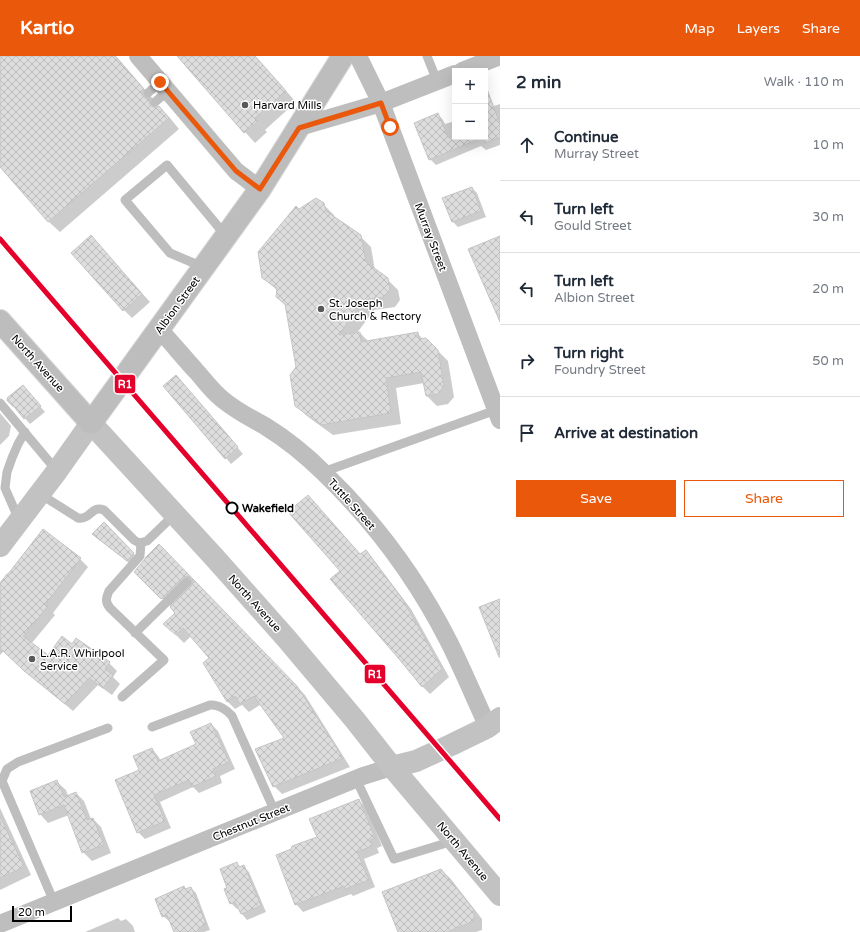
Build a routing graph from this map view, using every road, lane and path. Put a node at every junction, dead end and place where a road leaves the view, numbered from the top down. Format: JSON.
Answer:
{"nodes":[{"id":1,"x":138,"y":56,"type":"edge"},
{"id":2,"x":343,"y":56,"type":"edge"},
{"id":3,"x":358,"y":56,"type":"edge"},
{"id":4,"x":427,"y":56,"type":"edge"},
{"id":5,"x":500,"y":56,"type":"edge"},
{"id":6,"x":470,"y":68,"type":"edge"},
{"id":7,"x":452,"y":75,"type":"edge"},
{"id":8,"x":437,"y":81,"type":"junction"},
{"id":9,"x":381,"y":103,"type":"junction"},
{"id":10,"x":299,"y":128,"type":"junction"},
{"id":11,"x":260,"y":189,"type":"junction"},
{"id":12,"x":226,"y":236,"type":"junction"},
{"id":13,"x":204,"y":267,"type":"junction"},
{"id":14,"x":3,"y":329,"type":"edge"},
{"id":15,"x":159,"y":329,"type":"junction"},
{"id":16,"x":0,"y":403,"type":"edge"},
{"id":17,"x":498,"y":415,"type":"edge"},
{"id":18,"x":91,"y":423,"type":"junction"},
{"id":19,"x":25,"y":432,"type":"junction"},
{"id":20,"x":57,"y":471,"type":"junction"},
{"id":21,"x":323,"y":472,"type":"junction"},
{"id":22,"x":2,"y":485,"type":"edge"},
{"id":23,"x":40,"y":494,"type":"junction"},
{"id":24,"x":175,"y":514,"type":"junction"},
{"id":25,"x":19,"y":521,"type":"junction"},
{"id":26,"x":141,"y":543,"type":"junction"},
{"id":27,"x":0,"y":546,"type":"edge"},
{"id":28,"x":187,"y":582,"type":"dead end"},
{"id":29,"x":135,"y":633,"type":"junction"},
{"id":30,"x":122,"y":697,"type":"dead end"},
{"id":31,"x":494,"y":722,"type":"edge"},
{"id":32,"x":152,"y":727,"type":"dead end"},
{"id":33,"x":108,"y":728,"type":"dead end"},
{"id":34,"x":392,"y":767,"type":"junction"},
{"id":35,"x":356,"y":779,"type":"junction"},
{"id":36,"x":275,"y":812,"type":"junction"},
{"id":37,"x":454,"y":841,"type":"junction"},
{"id":38,"x":500,"y":895,"type":"edge"},
{"id":39,"x":54,"y":902,"type":"junction"},
{"id":40,"x":0,"y":924,"type":"edge"}],
"edges":[{"from":1,"to":11,"type":"street"},
{"from":2,"to":10,"type":"main road","name":"Albion Street"},
{"from":3,"to":9,"type":"street","name":"Murray Street"},
{"from":4,"to":8,"type":"lane"},
{"from":5,"to":6,"type":"street"},
{"from":7,"to":8,"type":"street"},
{"from":8,"to":9,"type":"street"},
{"from":9,"to":10,"type":"street"},
{"from":9,"to":17,"type":"street","name":"Murray Street"},
{"from":10,"to":11,"type":"main road","name":"Albion Street"},
{"from":11,"to":12,"type":"main road","name":"Albion Street"},
{"from":12,"to":13,"type":"main road","name":"Albion Street"},
{"from":12,"to":13,"type":"lane"},
{"from":13,"to":15,"type":"main road","name":"Albion Street"},
{"from":14,"to":18,"type":"main road","name":"North Avenue"},
{"from":15,"to":18,"type":"main road","name":"Albion Street"},
{"from":15,"to":21,"type":"street","name":"Tuttle Street"},
{"from":16,"to":19,"type":"lane"},
{"from":17,"to":21,"type":"lane"},
{"from":18,"to":20,"type":"main road","name":"Albion Street"},
{"from":18,"to":24,"type":"main road","name":"North Avenue"},
{"from":19,"to":20,"type":"lane"},
{"from":19,"to":22,"type":"lane"},
{"from":20,"to":23,"type":"main road","name":"Albion Street"},
{"from":21,"to":31,"type":"street","name":"Tuttle Street"},
{"from":22,"to":25,"type":"lane"},
{"from":23,"to":25,"type":"main road","name":"Albion Street"},
{"from":23,"to":26,"type":"lane"},
{"from":24,"to":26,"type":"lane"},
{"from":24,"to":34,"type":"main road","name":"North Avenue"},
{"from":25,"to":27,"type":"main road","name":"Albion Street"},
{"from":26,"to":29,"type":"lane"},
{"from":28,"to":29,"type":"lane"},
{"from":29,"to":30,"type":"lane"},
{"from":31,"to":34,"type":"main road","name":"Chestnut Street"},
{"from":32,"to":36,"type":"lane"},
{"from":33,"to":39,"type":"lane"},
{"from":34,"to":35,"type":"street","name":"Chestnut Street"},
{"from":34,"to":37,"type":"main road","name":"North Avenue"},
{"from":35,"to":36,"type":"street","name":"Chestnut Street"},
{"from":35,"to":37,"type":"lane"},
{"from":36,"to":39,"type":"street","name":"Chestnut Street"},
{"from":37,"to":38,"type":"main road","name":"North Avenue"},
{"from":39,"to":40,"type":"street","name":"Chestnut Street"}]}
